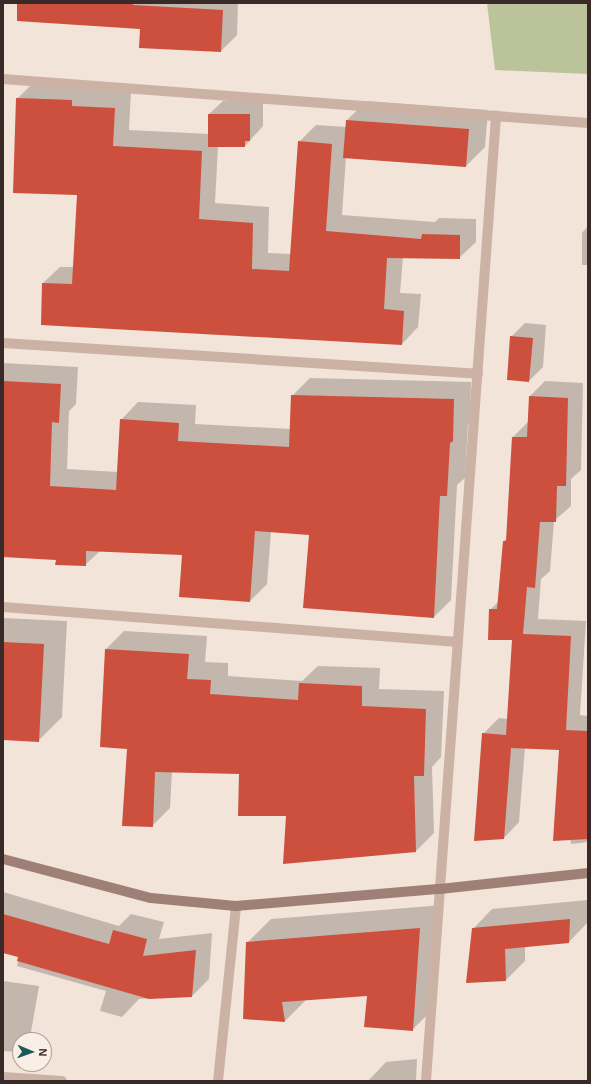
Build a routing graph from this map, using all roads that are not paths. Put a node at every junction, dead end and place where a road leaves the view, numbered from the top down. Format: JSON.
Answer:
{"nodes":[{"id":1,"x":3,"y":79,"type":"edge"},
{"id":2,"x":496,"y":116,"type":"junction"},
{"id":3,"x":588,"y":122,"type":"edge"},
{"id":4,"x":3,"y":343,"type":"edge"},
{"id":5,"x":478,"y":374,"type":"junction"},
{"id":6,"x":3,"y":607,"type":"edge"},
{"id":7,"x":458,"y":642,"type":"junction"},
{"id":8,"x":3,"y":859,"type":"edge"},
{"id":9,"x":588,"y":873,"type":"edge"},
{"id":10,"x":440,"y":889,"type":"junction"},
{"id":11,"x":236,"y":906,"type":"junction"},
{"id":12,"x":3,"y":1077,"type":"edge"},
{"id":13,"x":62,"y":1081,"type":"edge"},
{"id":14,"x":218,"y":1081,"type":"edge"},
{"id":15,"x":426,"y":1081,"type":"edge"}],
"edges":[{"from":1,"to":2,"type":"street"},
{"from":2,"to":3,"type":"street"},
{"from":2,"to":5,"type":"street"},
{"from":4,"to":5,"type":"street"},
{"from":5,"to":7,"type":"street"},
{"from":6,"to":7,"type":"street"},
{"from":7,"to":10,"type":"street"},
{"from":8,"to":11,"type":"main road"},
{"from":9,"to":10,"type":"main road"},
{"from":10,"to":11,"type":"main road"},
{"from":10,"to":15,"type":"street"},
{"from":11,"to":14,"type":"street"},
{"from":12,"to":13,"type":"street"}]}
